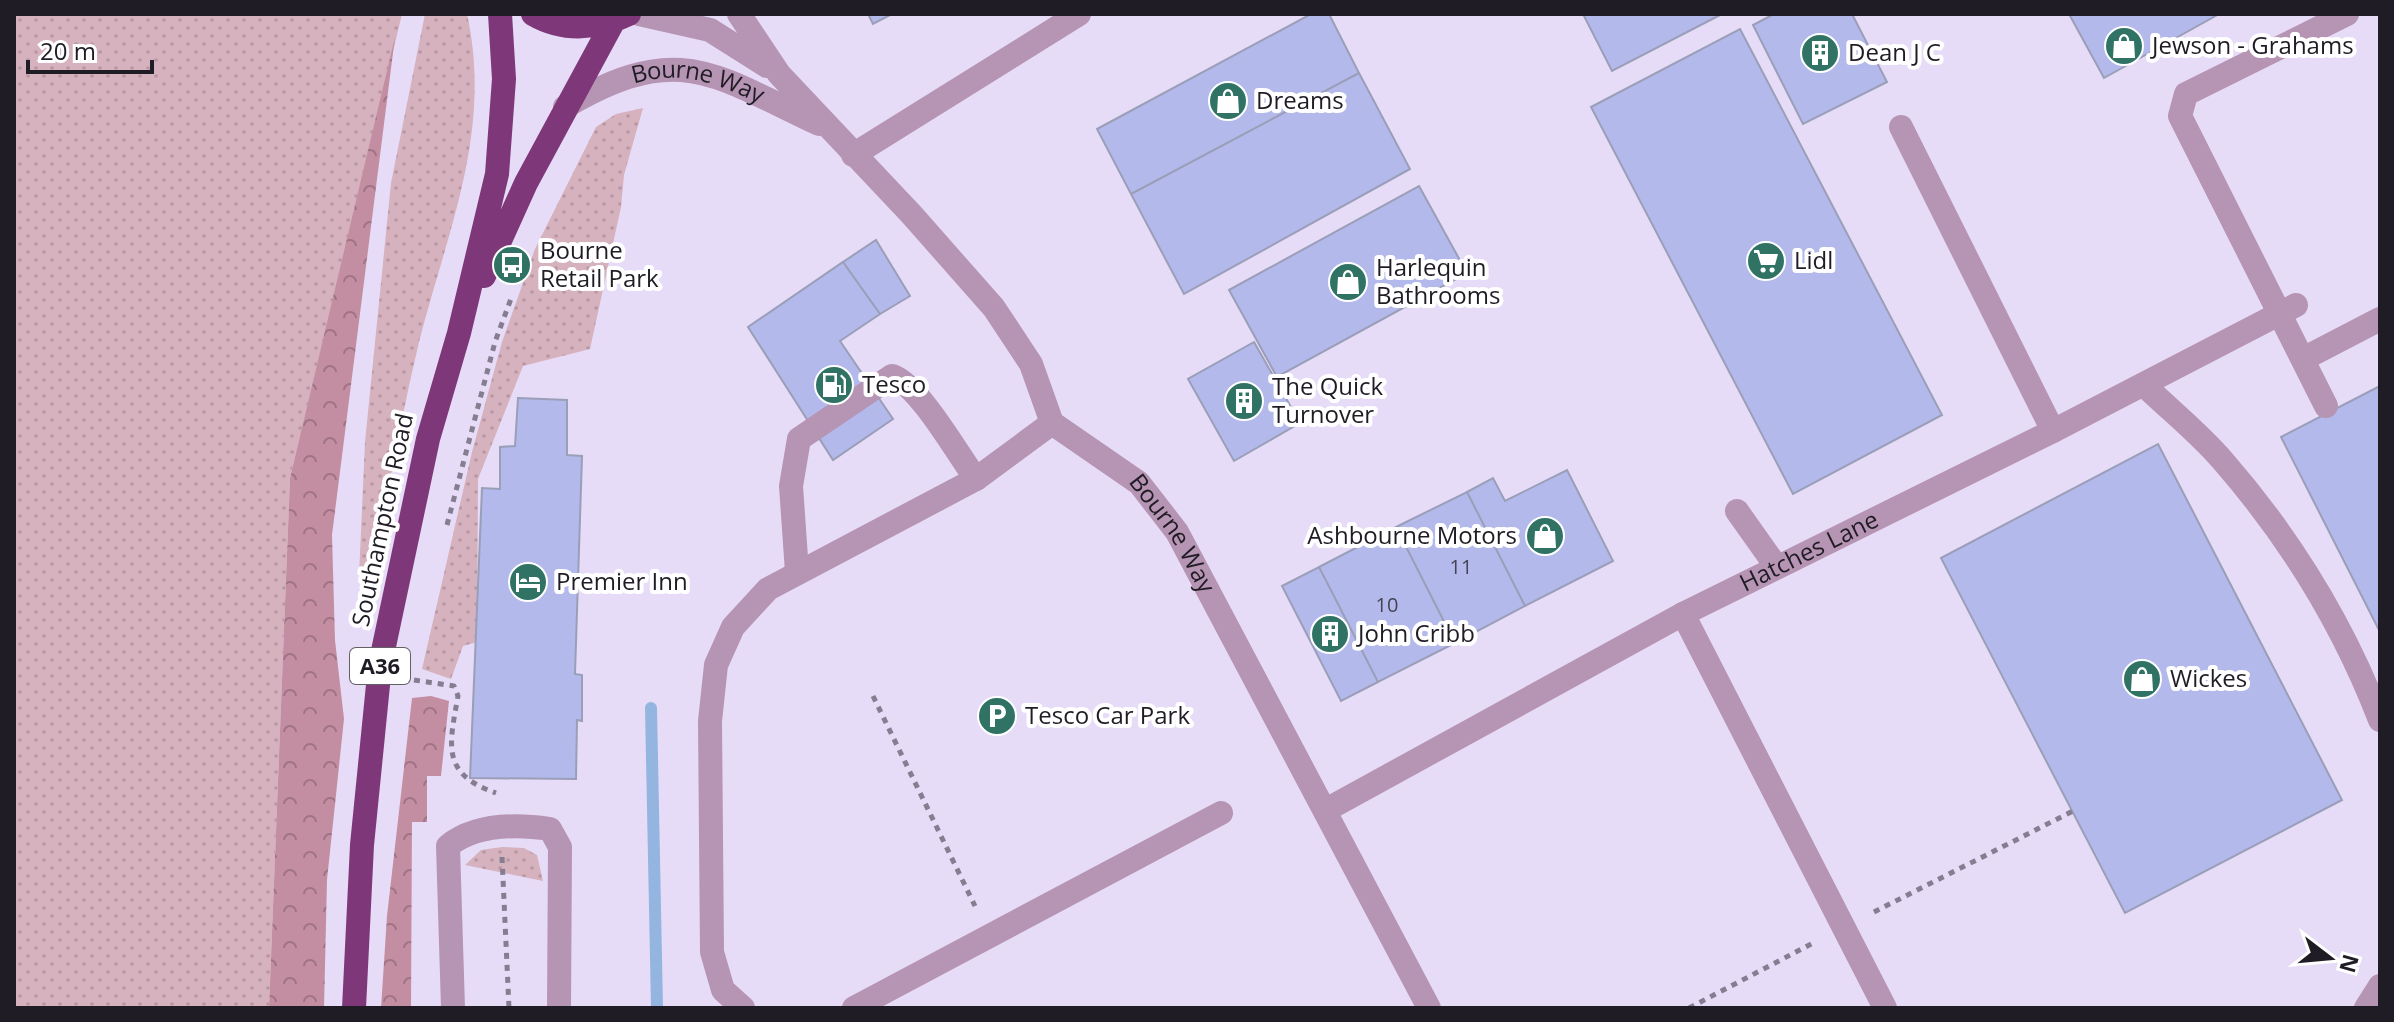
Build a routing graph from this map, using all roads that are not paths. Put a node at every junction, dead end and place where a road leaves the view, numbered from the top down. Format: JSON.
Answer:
{"nodes":[{"id":1,"x":500,"y":14,"type":"edge"},
{"id":2,"x":533,"y":14,"type":"edge"},
{"id":3,"x":639,"y":14,"type":"edge"},
{"id":4,"x":739,"y":14,"type":"edge"},
{"id":5,"x":1079,"y":14,"type":"edge"},
{"id":6,"x":2347,"y":14,"type":"edge"},
{"id":7,"x":621,"y":18,"type":"edge"},
{"id":8,"x":1050,"y":22,"type":"edge"},
{"id":9,"x":779,"y":74,"type":"junction"},
{"id":10,"x":565,"y":107,"type":"junction"},
{"id":11,"x":1901,"y":127,"type":"dead end"},
{"id":12,"x":828,"y":128,"type":"junction"},
{"id":13,"x":853,"y":155,"type":"junction"},
{"id":14,"x":2288,"y":309,"type":"junction"},
{"id":15,"x":2380,"y":319,"type":"edge"},
{"id":16,"x":459,"y":333,"type":"junction"},
{"id":17,"x":2303,"y":359,"type":"junction"},
{"id":18,"x":2144,"y":385,"type":"junction"},
{"id":19,"x":2326,"y":406,"type":"dead end"},
{"id":20,"x":1052,"y":423,"type":"junction"},
{"id":21,"x":2053,"y":431,"type":"junction"},
{"id":22,"x":976,"y":479,"type":"junction"},
{"id":23,"x":1737,"y":511,"type":"dead end"},
{"id":24,"x":1776,"y":566,"type":"junction"},
{"id":25,"x":797,"y":572,"type":"junction"},
{"id":26,"x":1683,"y":614,"type":"junction"},
{"id":27,"x":2380,"y":720,"type":"edge"},
{"id":28,"x":1326,"y":810,"type":"junction"},
{"id":29,"x":1221,"y":813,"type":"dead end"},
{"id":30,"x":2380,"y":986,"type":"edge"},
{"id":31,"x":354,"y":1008,"type":"edge"},
{"id":32,"x":453,"y":1008,"type":"edge"},
{"id":33,"x":559,"y":1008,"type":"edge"},
{"id":34,"x":743,"y":1008,"type":"edge"},
{"id":35,"x":854,"y":1008,"type":"edge"},
{"id":36,"x":1429,"y":1008,"type":"edge"},
{"id":37,"x":1885,"y":1008,"type":"edge"},
{"id":38,"x":2366,"y":1008,"type":"edge"}],
"edges":[{"from":1,"to":16,"type":"highway","number":"A36"},
{"from":2,"to":7,"type":"highway"},
{"from":3,"to":9,"type":"street","name":"Bourne Way"},
{"from":4,"to":9,"type":"street","name":"Bourne Way"},
{"from":5,"to":8,"type":"street"},
{"from":6,"to":14,"type":"street"},
{"from":7,"to":10,"type":"highway","number":"A36"},
{"from":8,"to":13,"type":"street"},
{"from":9,"to":12,"type":"street","name":"Bourne Way"},
{"from":10,"to":12,"type":"street","name":"Bourne Way"},
{"from":10,"to":16,"type":"highway","number":"A36"},
{"from":11,"to":21,"type":"street"},
{"from":12,"to":13,"type":"street","name":"Bourne Way"},
{"from":13,"to":20,"type":"street","name":"Bourne Way"},
{"from":14,"to":17,"type":"street"},
{"from":14,"to":18,"type":"street","name":"Hatches Lane"},
{"from":15,"to":17,"type":"street"},
{"from":16,"to":31,"type":"highway","name":"Southampton Road","number":"A36"},
{"from":17,"to":19,"type":"street"},
{"from":18,"to":21,"type":"street","name":"Hatches Lane"},
{"from":18,"to":27,"type":"street"},
{"from":20,"to":22,"type":"street"},
{"from":20,"to":28,"type":"street","name":"Bourne Way"},
{"from":21,"to":24,"type":"street","name":"Hatches Lane"},
{"from":22,"to":25,"type":"street"},
{"from":22,"to":25,"type":"street"},
{"from":23,"to":24,"type":"street"},
{"from":24,"to":26,"type":"street","name":"Hatches Lane"},
{"from":25,"to":34,"type":"street"},
{"from":26,"to":28,"type":"street","name":"Hatches Lane"},
{"from":26,"to":37,"type":"street"},
{"from":28,"to":36,"type":"street","name":"Bourne Way"},
{"from":29,"to":35,"type":"street"},
{"from":30,"to":38,"type":"street"},
{"from":32,"to":33,"type":"street"}]}
